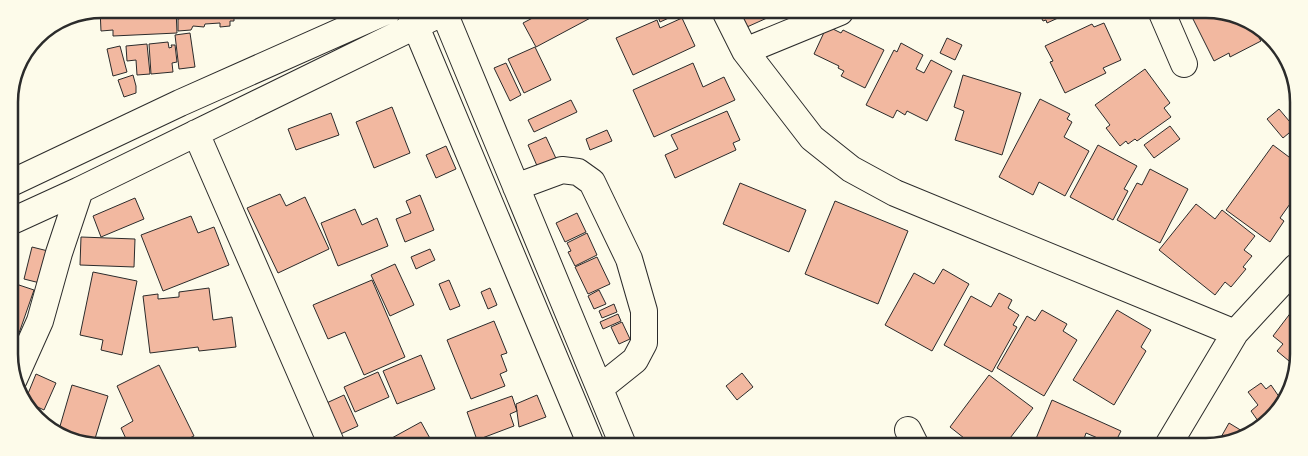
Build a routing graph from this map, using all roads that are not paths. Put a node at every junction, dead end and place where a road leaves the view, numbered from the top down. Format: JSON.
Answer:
{"nodes":[{"id":1,"x":371,"y":18,"type":"edge"},
{"id":2,"x":412,"y":18,"type":"edge"},
{"id":3,"x":448,"y":18,"type":"edge"},
{"id":4,"x":728,"y":18,"type":"edge"},
{"id":5,"x":825,"y":18,"type":"edge"},
{"id":6,"x":1164,"y":18,"type":"edge"},
{"id":7,"x":745,"y":51,"type":"junction"},
{"id":8,"x":1184,"y":64,"type":"dead end"},
{"id":9,"x":196,"y":133,"type":"junction"},
{"id":10,"x":18,"y":180,"type":"edge"},
{"id":11,"x":516,"y":187,"type":"junction"},
{"id":12,"x":80,"y":190,"type":"junction"},
{"id":13,"x":18,"y":218,"type":"edge"},
{"id":14,"x":1290,"y":273,"type":"edge"},
{"id":15,"x":1235,"y":333,"type":"junction"},
{"id":16,"x":19,"y":368,"type":"edge"},
{"id":17,"x":600,"y":388,"type":"junction"},
{"id":18,"x":329,"y":438,"type":"edge"},
{"id":19,"x":588,"y":438,"type":"edge"},
{"id":20,"x":620,"y":438,"type":"edge"},
{"id":21,"x":1172,"y":438,"type":"edge"}],
"edges":[{"from":1,"to":10,"type":"street"},
{"from":2,"to":9,"type":"street"},
{"from":2,"to":19,"type":"street"},
{"from":3,"to":11,"type":"street"},
{"from":4,"to":7,"type":"street"},
{"from":5,"to":7,"type":"street"},
{"from":6,"to":8,"type":"street"},
{"from":7,"to":15,"type":"street"},
{"from":9,"to":12,"type":"street"},
{"from":9,"to":18,"type":"street"},
{"from":11,"to":17,"type":"street"},
{"from":11,"to":17,"type":"street"},
{"from":12,"to":13,"type":"street"},
{"from":12,"to":16,"type":"street"},
{"from":14,"to":15,"type":"street"},
{"from":15,"to":21,"type":"street"},
{"from":17,"to":20,"type":"street"}]}
